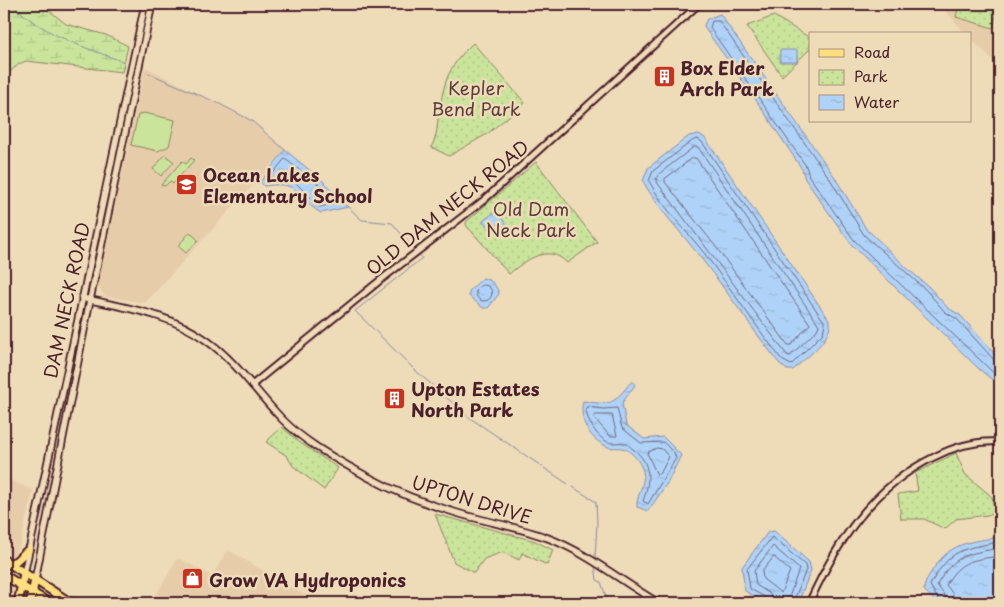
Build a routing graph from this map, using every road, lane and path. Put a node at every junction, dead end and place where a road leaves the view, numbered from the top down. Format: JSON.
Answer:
{"nodes":[{"id":1,"x":145,"y":4,"type":"edge"},
{"id":2,"x":152,"y":4,"type":"edge"},
{"id":3,"x":699,"y":4,"type":"edge"},
{"id":4,"x":110,"y":167,"type":"junction"},
{"id":5,"x":117,"y":169,"type":"junction"},
{"id":6,"x":82,"y":298,"type":"junction"},
{"id":7,"x":90,"y":300,"type":"junction"},
{"id":8,"x":252,"y":385,"type":"junction"},
{"id":9,"x":1000,"y":442,"type":"edge"},
{"id":10,"x":51,"y":448,"type":"junction"},
{"id":11,"x":60,"y":450,"type":"junction"},
{"id":12,"x":28,"y":550,"type":"junction"},
{"id":13,"x":6,"y":562,"type":"edge"},
{"id":14,"x":24,"y":574,"type":"junction"},
{"id":15,"x":4,"y":575,"type":"edge"},
{"id":16,"x":35,"y":580,"type":"junction"},
{"id":17,"x":22,"y":586,"type":"junction"},
{"id":18,"x":32,"y":593,"type":"junction"},
{"id":19,"x":18,"y":603,"type":"edge"},
{"id":20,"x":30,"y":603,"type":"edge"},
{"id":21,"x":37,"y":603,"type":"edge"},
{"id":22,"x":48,"y":603,"type":"edge"},
{"id":23,"x":71,"y":603,"type":"edge"},
{"id":24,"x":659,"y":603,"type":"edge"},
{"id":25,"x":809,"y":603,"type":"edge"}],
"edges":[{"from":1,"to":4,"type":"main road","name":"DAM NECK ROAD"},
{"from":2,"to":5,"type":"main road","name":"DAM NECK ROAD"},
{"from":3,"to":8,"type":"street","name":"OLD DAM NECK ROAD"},
{"from":4,"to":5,"type":"main road"},
{"from":4,"to":6,"type":"main road","name":"DAM NECK ROAD"},
{"from":5,"to":7,"type":"main road","name":"DAM NECK ROAD"},
{"from":6,"to":7,"type":"main road","name":"UPTON DRIVE"},
{"from":6,"to":10,"type":"main road","name":"DAM NECK ROAD"},
{"from":7,"to":8,"type":"main road","name":"UPTON DRIVE"},
{"from":7,"to":11,"type":"main road","name":"DAM NECK ROAD"},
{"from":8,"to":24,"type":"main road","name":"UPTON DRIVE"},
{"from":9,"to":25,"type":"street"},
{"from":10,"to":11,"type":"main road"},
{"from":10,"to":12,"type":"main road","name":"DAM NECK ROAD"},
{"from":11,"to":16,"type":"main road","name":"DAM NECK ROAD"},
{"from":12,"to":13,"type":"main road"},
{"from":12,"to":14,"type":"main road","name":"DAM NECK ROAD"},
{"from":13,"to":14,"type":"main road"},
{"from":14,"to":16,"type":"main road"},
{"from":14,"to":17,"type":"main road","name":"DAM NECK ROAD"},
{"from":15,"to":17,"type":"main road"},
{"from":16,"to":18,"type":"main road","name":"DAM NECK ROAD"},
{"from":16,"to":23,"type":"main road"},
{"from":17,"to":18,"type":"main road"},
{"from":17,"to":19,"type":"main road","name":"DAM NECK ROAD"},
{"from":18,"to":20,"type":"main road","name":"DAM NECK ROAD"},
{"from":18,"to":22,"type":"main road"},
{"from":21,"to":22,"type":"main road"}]}
